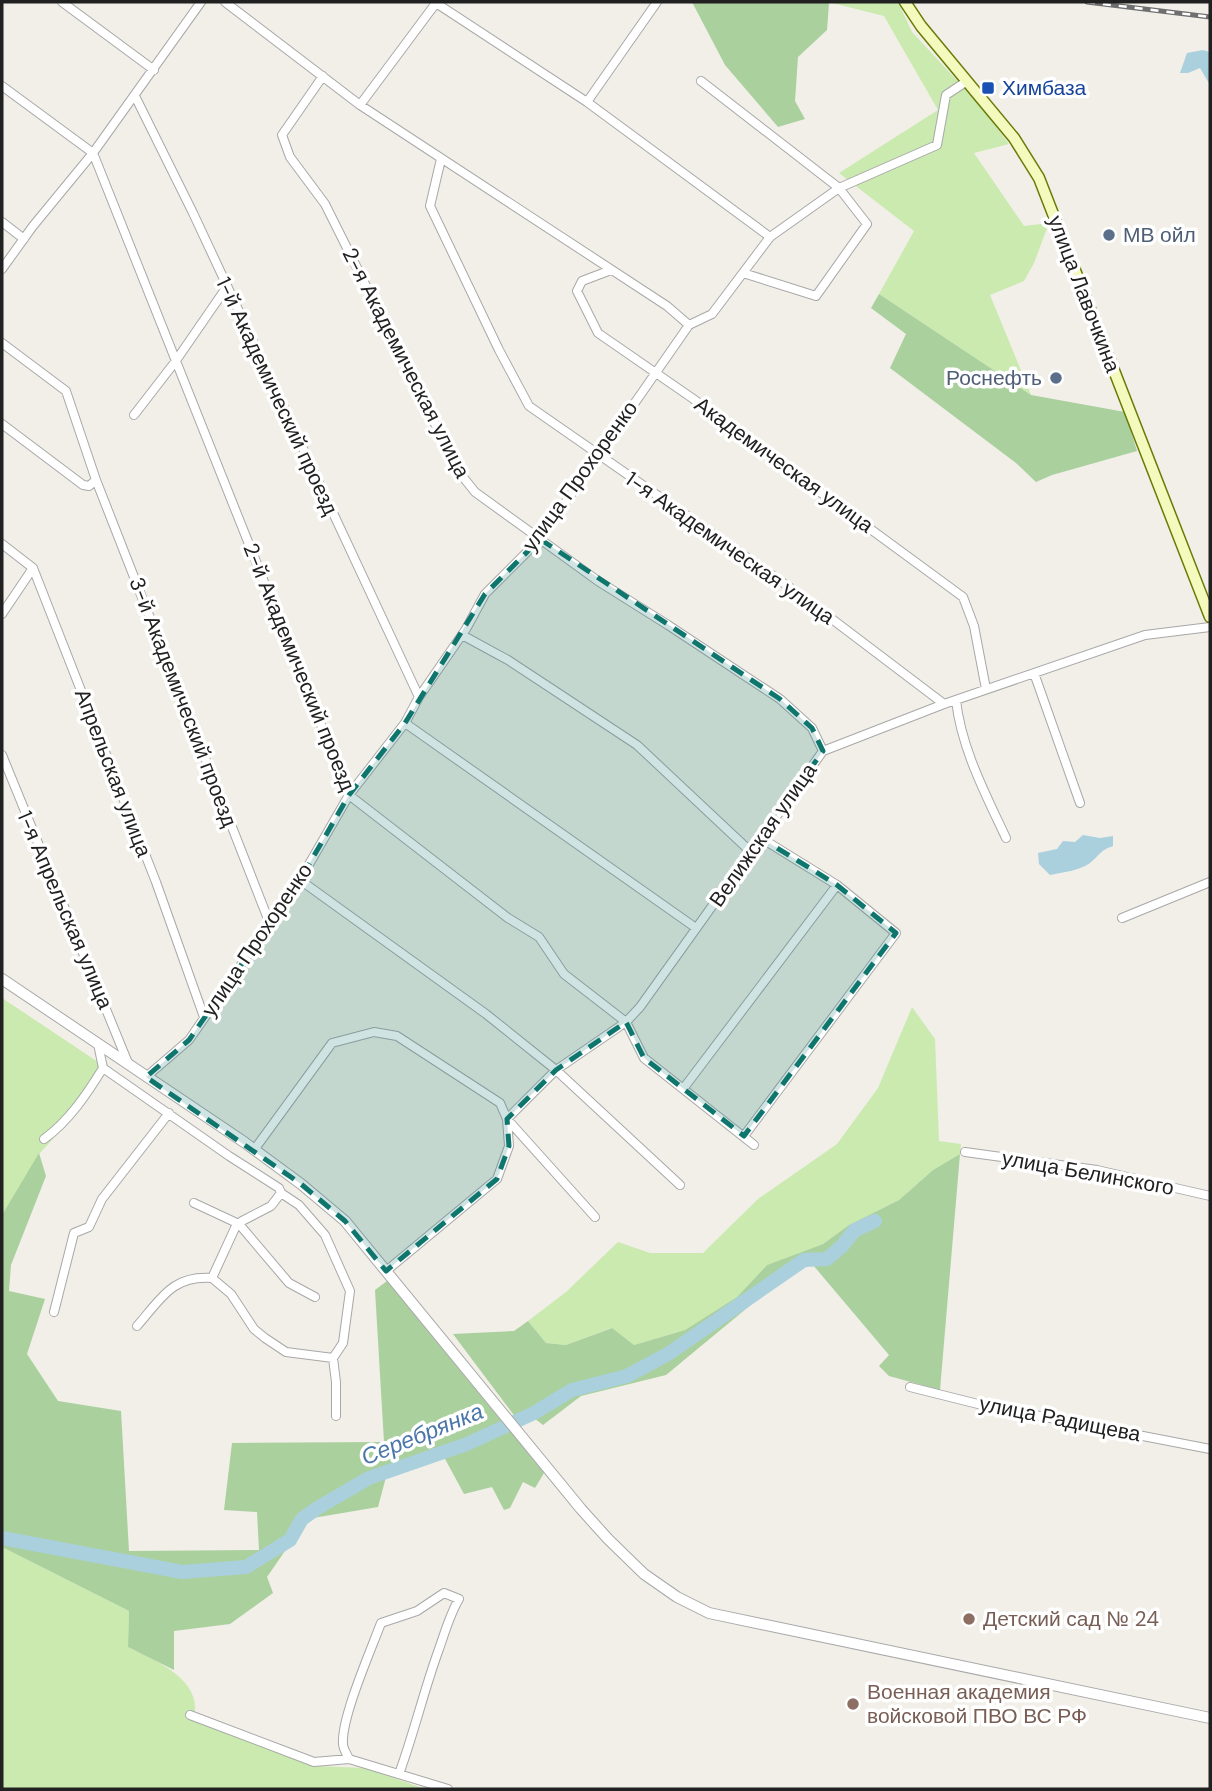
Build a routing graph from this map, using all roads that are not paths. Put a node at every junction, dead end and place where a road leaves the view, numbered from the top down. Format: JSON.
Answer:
{"nodes":[{"id":1,"x":62,"y":2,"type":"edge"},
{"id":2,"x":201,"y":2,"type":"edge"},
{"id":3,"x":225,"y":2,"type":"edge"},
{"id":4,"x":435,"y":2,"type":"edge"},
{"id":5,"x":657,"y":2,"type":"edge"},
{"id":6,"x":905,"y":2,"type":"edge"},
{"id":7,"x":154,"y":70,"type":"junction"},
{"id":8,"x":323,"y":76,"type":"junction"},
{"id":9,"x":701,"y":81,"type":"dead end"},
{"id":10,"x":967,"y":81,"type":"junction"},
{"id":11,"x":2,"y":86,"type":"edge"},
{"id":12,"x":135,"y":96,"type":"junction"},
{"id":13,"x":587,"y":102,"type":"junction"},
{"id":14,"x":360,"y":105,"type":"junction"},
{"id":15,"x":93,"y":153,"type":"junction"},
{"id":16,"x":441,"y":159,"type":"junction"},
{"id":17,"x":839,"y":188,"type":"junction"},
{"id":18,"x":2,"y":222,"type":"edge"},
{"id":19,"x":770,"y":237,"type":"junction"},
{"id":20,"x":24,"y":239,"type":"junction"},
{"id":21,"x":2,"y":269,"type":"edge"},
{"id":22,"x":611,"y":270,"type":"junction"},
{"id":23,"x":743,"y":273,"type":"junction"},
{"id":24,"x":226,"y":288,"type":"junction"},
{"id":25,"x":688,"y":325,"type":"junction"},
{"id":26,"x":2,"y":343,"type":"edge"},
{"id":27,"x":175,"y":362,"type":"junction"},
{"id":28,"x":655,"y":372,"type":"junction"},
{"id":29,"x":135,"y":415,"type":"dead end"},
{"id":30,"x":2,"y":424,"type":"edge"},
{"id":31,"x":599,"y":454,"type":"junction"},
{"id":32,"x":96,"y":480,"type":"junction"},
{"id":33,"x":540,"y":539,"type":"junction"},
{"id":34,"x":2,"y":544,"type":"edge"},
{"id":35,"x":33,"y":568,"type":"junction"},
{"id":36,"x":2,"y":614,"type":"edge"},
{"id":37,"x":1210,"y":617,"type":"edge"},
{"id":38,"x":1210,"y":627,"type":"edge"},
{"id":39,"x":461,"y":635,"type":"junction"},
{"id":40,"x":1034,"y":673,"type":"junction"},
{"id":41,"x":986,"y":689,"type":"junction"},
{"id":42,"x":419,"y":697,"type":"junction"},
{"id":43,"x":956,"y":700,"type":"junction"},
{"id":44,"x":944,"y":704,"type":"junction"},
{"id":45,"x":405,"y":723,"type":"junction"},
{"id":46,"x":823,"y":751,"type":"junction"},
{"id":47,"x":2,"y":755,"type":"edge"},
{"id":48,"x":349,"y":795,"type":"junction"},
{"id":49,"x":1080,"y":803,"type":"dead end"},
{"id":50,"x":761,"y":838,"type":"junction"},
{"id":51,"x":1006,"y":838,"type":"dead end"},
{"id":52,"x":751,"y":852,"type":"junction"},
{"id":53,"x":300,"y":880,"type":"junction"},
{"id":54,"x":1210,"y":882,"type":"edge"},
{"id":55,"x":837,"y":885,"type":"junction"},
{"id":56,"x":1122,"y":918,"type":"dead end"},
{"id":57,"x":270,"y":924,"type":"junction"},
{"id":58,"x":696,"y":928,"type":"junction"},
{"id":59,"x":2,"y":979,"type":"edge"},
{"id":60,"x":204,"y":1017,"type":"junction"},
{"id":61,"x":625,"y":1022,"type":"junction"},
{"id":62,"x":98,"y":1044,"type":"junction"},
{"id":63,"x":129,"y":1065,"type":"junction"},
{"id":64,"x":103,"y":1068,"type":"junction"},
{"id":65,"x":556,"y":1070,"type":"junction"},
{"id":66,"x":146,"y":1077,"type":"junction"},
{"id":67,"x":683,"y":1089,"type":"junction"},
{"id":68,"x":169,"y":1113,"type":"junction"},
{"id":69,"x":507,"y":1119,"type":"junction"},
{"id":70,"x":744,"y":1136,"type":"junction"},
{"id":71,"x":44,"y":1139,"type":"dead end"},
{"id":72,"x":754,"y":1145,"type":"dead end"},
{"id":73,"x":254,"y":1150,"type":"junction"},
{"id":74,"x":965,"y":1152,"type":"dead end"},
{"id":75,"x":680,"y":1185,"type":"dead end"},
{"id":76,"x":281,"y":1193,"type":"junction"},
{"id":77,"x":1210,"y":1196,"type":"edge"},
{"id":78,"x":194,"y":1203,"type":"dead end"},
{"id":79,"x":595,"y":1217,"type":"dead end"},
{"id":80,"x":239,"y":1224,"type":"junction"},
{"id":81,"x":386,"y":1271,"type":"junction"},
{"id":82,"x":212,"y":1278,"type":"junction"},
{"id":83,"x":315,"y":1297,"type":"dead end"},
{"id":84,"x":54,"y":1312,"type":"dead end"},
{"id":85,"x":137,"y":1326,"type":"dead end"},
{"id":86,"x":332,"y":1358,"type":"junction"},
{"id":87,"x":910,"y":1387,"type":"dead end"},
{"id":88,"x":336,"y":1416,"type":"dead end"},
{"id":89,"x":1210,"y":1449,"type":"edge"},
{"id":90,"x":190,"y":1715,"type":"dead end"},
{"id":91,"x":1210,"y":1718,"type":"edge"},
{"id":92,"x":349,"y":1759,"type":"junction"},
{"id":93,"x":399,"y":1774,"type":"junction"},
{"id":94,"x":448,"y":1789,"type":"edge"}],
"edges":[{"from":1,"to":7,"type":"street"},
{"from":2,"to":7,"type":"street"},
{"from":3,"to":8,"type":"street"},
{"from":4,"to":13,"type":"street"},
{"from":4,"to":14,"type":"street"},
{"from":5,"to":13,"type":"street"},
{"from":6,"to":10,"type":"main road","name":"улица Лавочкина"},
{"from":7,"to":12,"type":"street"},
{"from":8,"to":14,"type":"street"},
{"from":8,"to":33,"type":"street","name":"2-я Академическая улица"},
{"from":9,"to":17,"type":"street"},
{"from":10,"to":17,"type":"street","name":"улица Прохоренко"},
{"from":10,"to":37,"type":"main road","name":"улица Лавочкина"},
{"from":11,"to":15,"type":"street"},
{"from":12,"to":15,"type":"street"},
{"from":12,"to":24,"type":"street","name":"1-й Академический проезд"},
{"from":13,"to":19,"type":"street"},
{"from":14,"to":16,"type":"street"},
{"from":15,"to":20,"type":"street"},
{"from":15,"to":27,"type":"street","name":"2-й Академический проезд"},
{"from":16,"to":22,"type":"street"},
{"from":16,"to":31,"type":"street","name":"1-я Академическая улица"},
{"from":17,"to":19,"type":"street","name":"улица Прохоренко"},
{"from":17,"to":23,"type":"street"},
{"from":18,"to":20,"type":"street"},
{"from":19,"to":23,"type":"street","name":"улица Прохоренко"},
{"from":20,"to":21,"type":"street"},
{"from":22,"to":25,"type":"street"},
{"from":22,"to":28,"type":"street","name":"Академическая улица"},
{"from":23,"to":25,"type":"street","name":"улица Прохоренко"},
{"from":24,"to":27,"type":"street"},
{"from":24,"to":42,"type":"street","name":"1-й Академический проезд"},
{"from":25,"to":28,"type":"street","name":"улица Прохоренко"},
{"from":26,"to":32,"type":"street","name":"3-й Академический проезд"},
{"from":27,"to":29,"type":"street"},
{"from":27,"to":48,"type":"street","name":"2-й Академический проезд"},
{"from":28,"to":31,"type":"street","name":"улица Прохоренко"},
{"from":28,"to":41,"type":"street","name":"Академическая улица"},
{"from":30,"to":32,"type":"street"},
{"from":31,"to":33,"type":"street","name":"улица Прохоренко"},
{"from":31,"to":44,"type":"street","name":"1-я Академическая улица"},
{"from":32,"to":57,"type":"street","name":"3-й Академический проезд"},
{"from":33,"to":39,"type":"street","name":"улица Прохоренко"},
{"from":33,"to":46,"type":"street","name":"2-я Академическая улица"},
{"from":34,"to":35,"type":"street"},
{"from":35,"to":36,"type":"street"},
{"from":35,"to":60,"type":"street","name":"Апрельская улица"},
{"from":38,"to":40,"type":"street","name":"Велижская улица"},
{"from":39,"to":42,"type":"street","name":"улица Прохоренко"},
{"from":39,"to":52,"type":"street"},
{"from":40,"to":41,"type":"street","name":"Велижская улица"},
{"from":40,"to":49,"type":"street"},
{"from":41,"to":43,"type":"street","name":"Велижская улица"},
{"from":42,"to":45,"type":"street","name":"улица Прохоренко"},
{"from":43,"to":44,"type":"street","name":"Велижская улица"},
{"from":43,"to":51,"type":"street"},
{"from":44,"to":46,"type":"street","name":"Велижская улица"},
{"from":45,"to":48,"type":"street","name":"улица Прохоренко"},
{"from":45,"to":58,"type":"street"},
{"from":46,"to":50,"type":"street","name":"Велижская улица"},
{"from":47,"to":63,"type":"street","name":"1-я Апрельская улица"},
{"from":48,"to":53,"type":"street","name":"улица Прохоренко"},
{"from":48,"to":61,"type":"street","name":"2-й Академический проезд"},
{"from":50,"to":52,"type":"street","name":"Велижская улица"},
{"from":50,"to":55,"type":"street"},
{"from":52,"to":58,"type":"street","name":"Велижская улица"},
{"from":53,"to":57,"type":"street","name":"улица Прохоренко"},
{"from":53,"to":65,"type":"street"},
{"from":54,"to":56,"type":"street"},
{"from":55,"to":67,"type":"street"},
{"from":55,"to":70,"type":"street"},
{"from":57,"to":60,"type":"street","name":"улица Прохоренко"},
{"from":58,"to":61,"type":"street","name":"Велижская улица"},
{"from":59,"to":62,"type":"street"},
{"from":60,"to":66,"type":"street","name":"улица Прохоренко"},
{"from":61,"to":65,"type":"street","name":"Велижская улица"},
{"from":61,"to":67,"type":"street"},
{"from":62,"to":63,"type":"street"},
{"from":62,"to":64,"type":"street"},
{"from":63,"to":66,"type":"street"},
{"from":64,"to":68,"type":"street"},
{"from":64,"to":71,"type":"street"},
{"from":65,"to":69,"type":"street","name":"Велижская улица"},
{"from":65,"to":75,"type":"street"},
{"from":66,"to":73,"type":"street"},
{"from":67,"to":70,"type":"street"},
{"from":68,"to":76,"type":"street"},
{"from":68,"to":84,"type":"street"},
{"from":69,"to":73,"type":"street"},
{"from":69,"to":79,"type":"street"},
{"from":69,"to":81,"type":"street"},
{"from":70,"to":72,"type":"street"},
{"from":73,"to":81,"type":"street"},
{"from":74,"to":77,"type":"street","name":"улица Белинского"},
{"from":76,"to":80,"type":"street"},
{"from":76,"to":86,"type":"street"},
{"from":78,"to":80,"type":"street"},
{"from":80,"to":82,"type":"street"},
{"from":80,"to":83,"type":"street"},
{"from":81,"to":91,"type":"street"},
{"from":82,"to":85,"type":"street"},
{"from":82,"to":86,"type":"street"},
{"from":86,"to":88,"type":"street"},
{"from":87,"to":89,"type":"street","name":"улица Радищева"},
{"from":90,"to":92,"type":"street"},
{"from":92,"to":93,"type":"street"},
{"from":92,"to":93,"type":"street"},
{"from":93,"to":94,"type":"street"}]}
